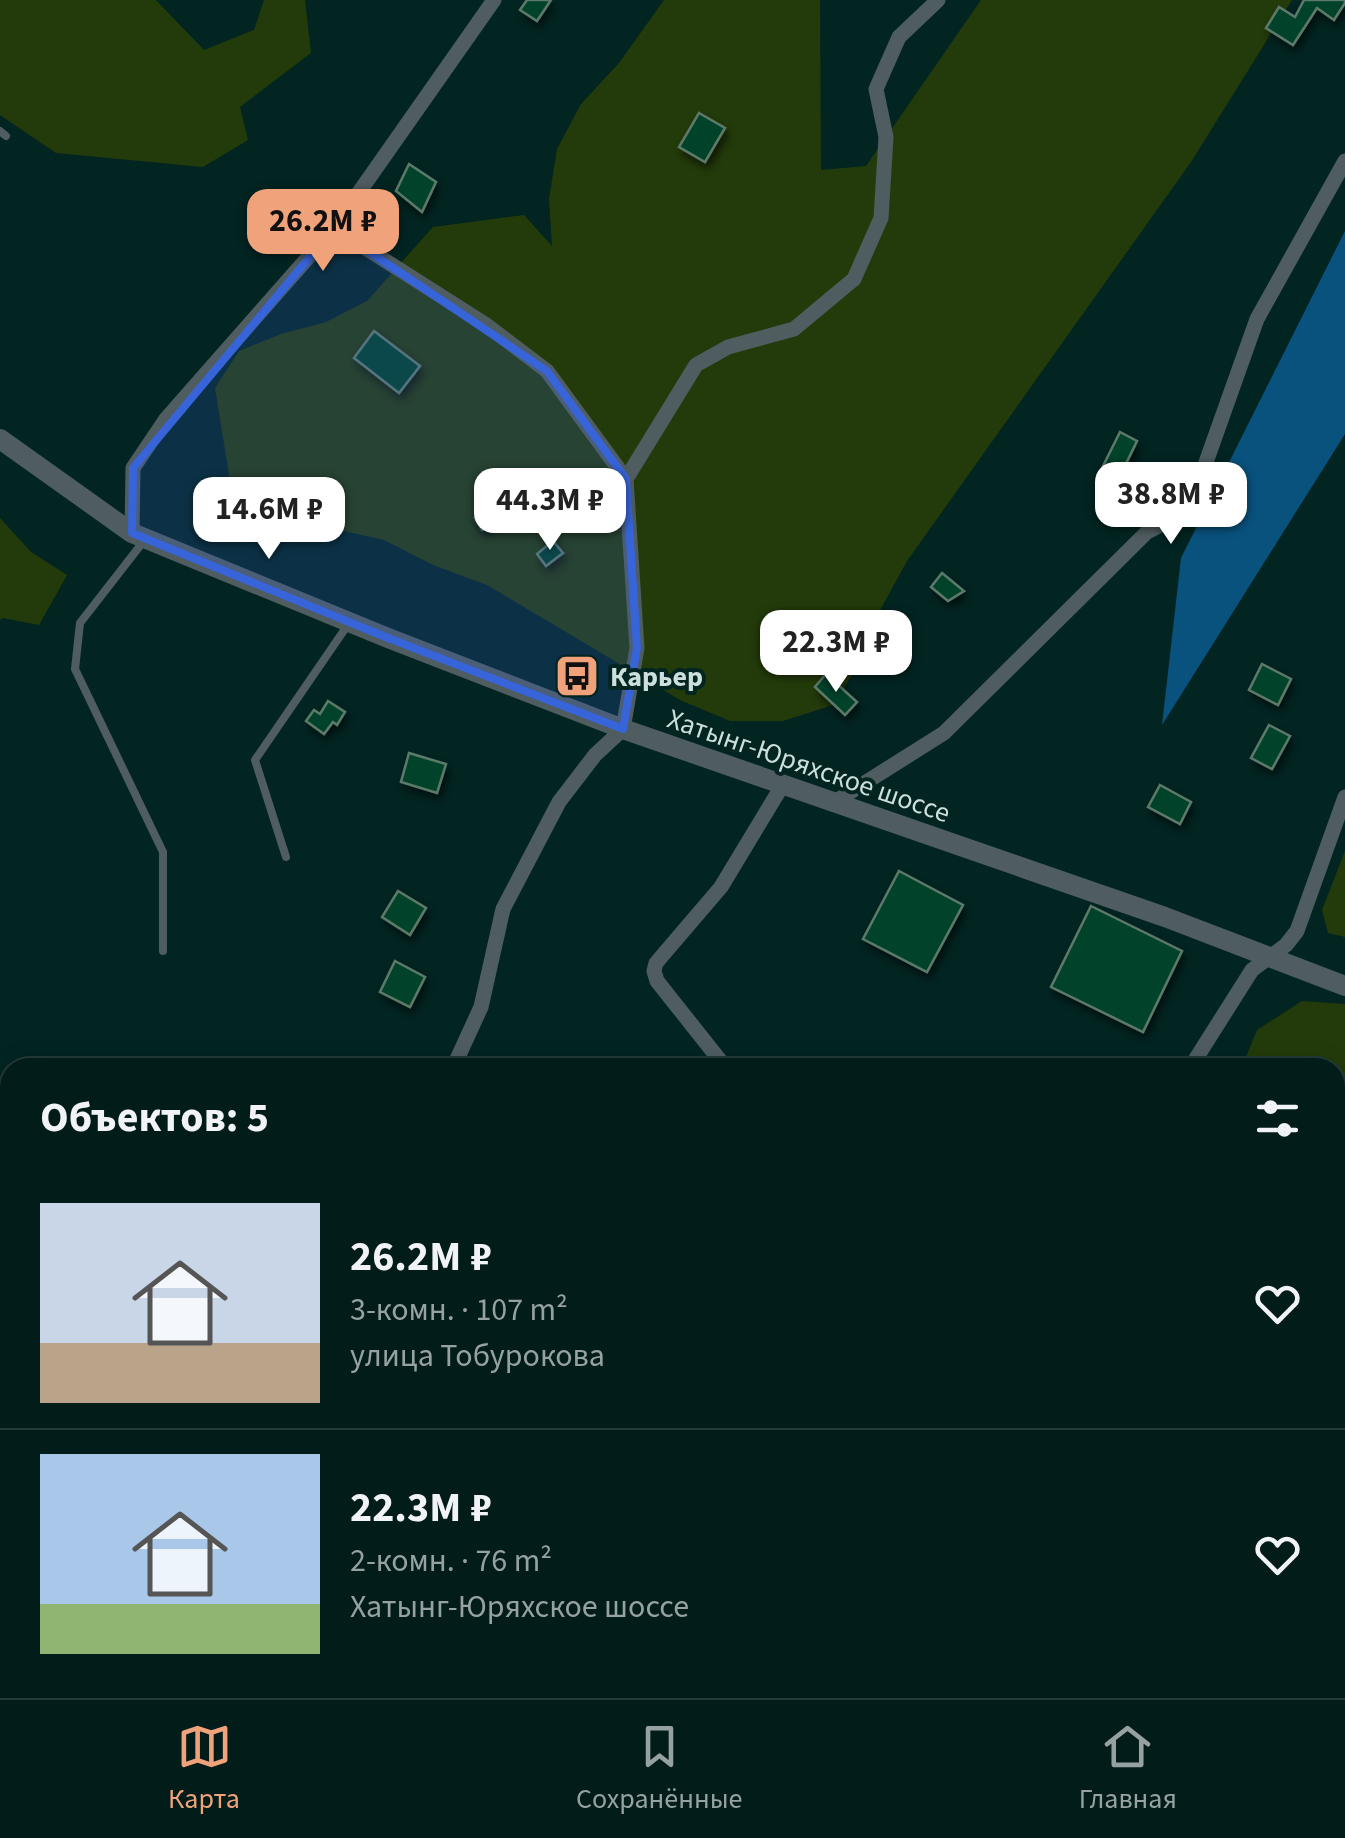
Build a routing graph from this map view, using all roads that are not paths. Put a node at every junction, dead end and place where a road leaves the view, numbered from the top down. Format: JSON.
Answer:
{"nodes":[{"id":1,"x":494,"y":0,"type":"edge"},
{"id":2,"x":938,"y":0,"type":"edge"},
{"id":3,"x":1345,"y":161,"type":"edge"},
{"id":4,"x":334,"y":228,"type":"junction"},
{"id":5,"x":0,"y":439,"type":"edge"},
{"id":6,"x":626,"y":479,"type":"junction"},
{"id":7,"x":139,"y":536,"type":"junction"},
{"id":8,"x":350,"y":622,"type":"junction"},
{"id":9,"x":623,"y":729,"type":"junction"},
{"id":10,"x":782,"y":786,"type":"junction"},
{"id":11,"x":1345,"y":797,"type":"edge"},
{"id":12,"x":833,"y":804,"type":"junction"},
{"id":13,"x":286,"y":857,"type":"dead end"},
{"id":14,"x":163,"y":950,"type":"dead end"},
{"id":15,"x":1273,"y":956,"type":"junction"},
{"id":16,"x":1345,"y":986,"type":"edge"},
{"id":17,"x":457,"y":1058,"type":"edge"},
{"id":18,"x":718,"y":1058,"type":"edge"},
{"id":19,"x":1196,"y":1058,"type":"edge"}],
"edges":[{"from":1,"to":4,"type":"street"},
{"from":2,"to":6,"type":"street"},
{"from":3,"to":12,"type":"street"},
{"from":4,"to":6,"type":"street"},
{"from":4,"to":7,"type":"street"},
{"from":5,"to":7,"type":"street","name":"Хатынг-Юряхское шоссе"},
{"from":6,"to":9,"type":"street"},
{"from":7,"to":8,"type":"street","name":"Хатынг-Юряхское шоссе"},
{"from":7,"to":14,"type":"lane"},
{"from":8,"to":9,"type":"street","name":"Хатынг-Юряхское шоссе"},
{"from":8,"to":13,"type":"lane"},
{"from":9,"to":10,"type":"street","name":"Хатынг-Юряхское шоссе"},
{"from":9,"to":17,"type":"street"},
{"from":10,"to":12,"type":"street","name":"Хатынг-Юряхское шоссе"},
{"from":10,"to":18,"type":"street"},
{"from":11,"to":15,"type":"street"},
{"from":12,"to":15,"type":"street","name":"Хатынг-Юряхское шоссе"},
{"from":15,"to":16,"type":"street","name":"Хатынг-Юряхское шоссе"},
{"from":15,"to":19,"type":"street"}]}
